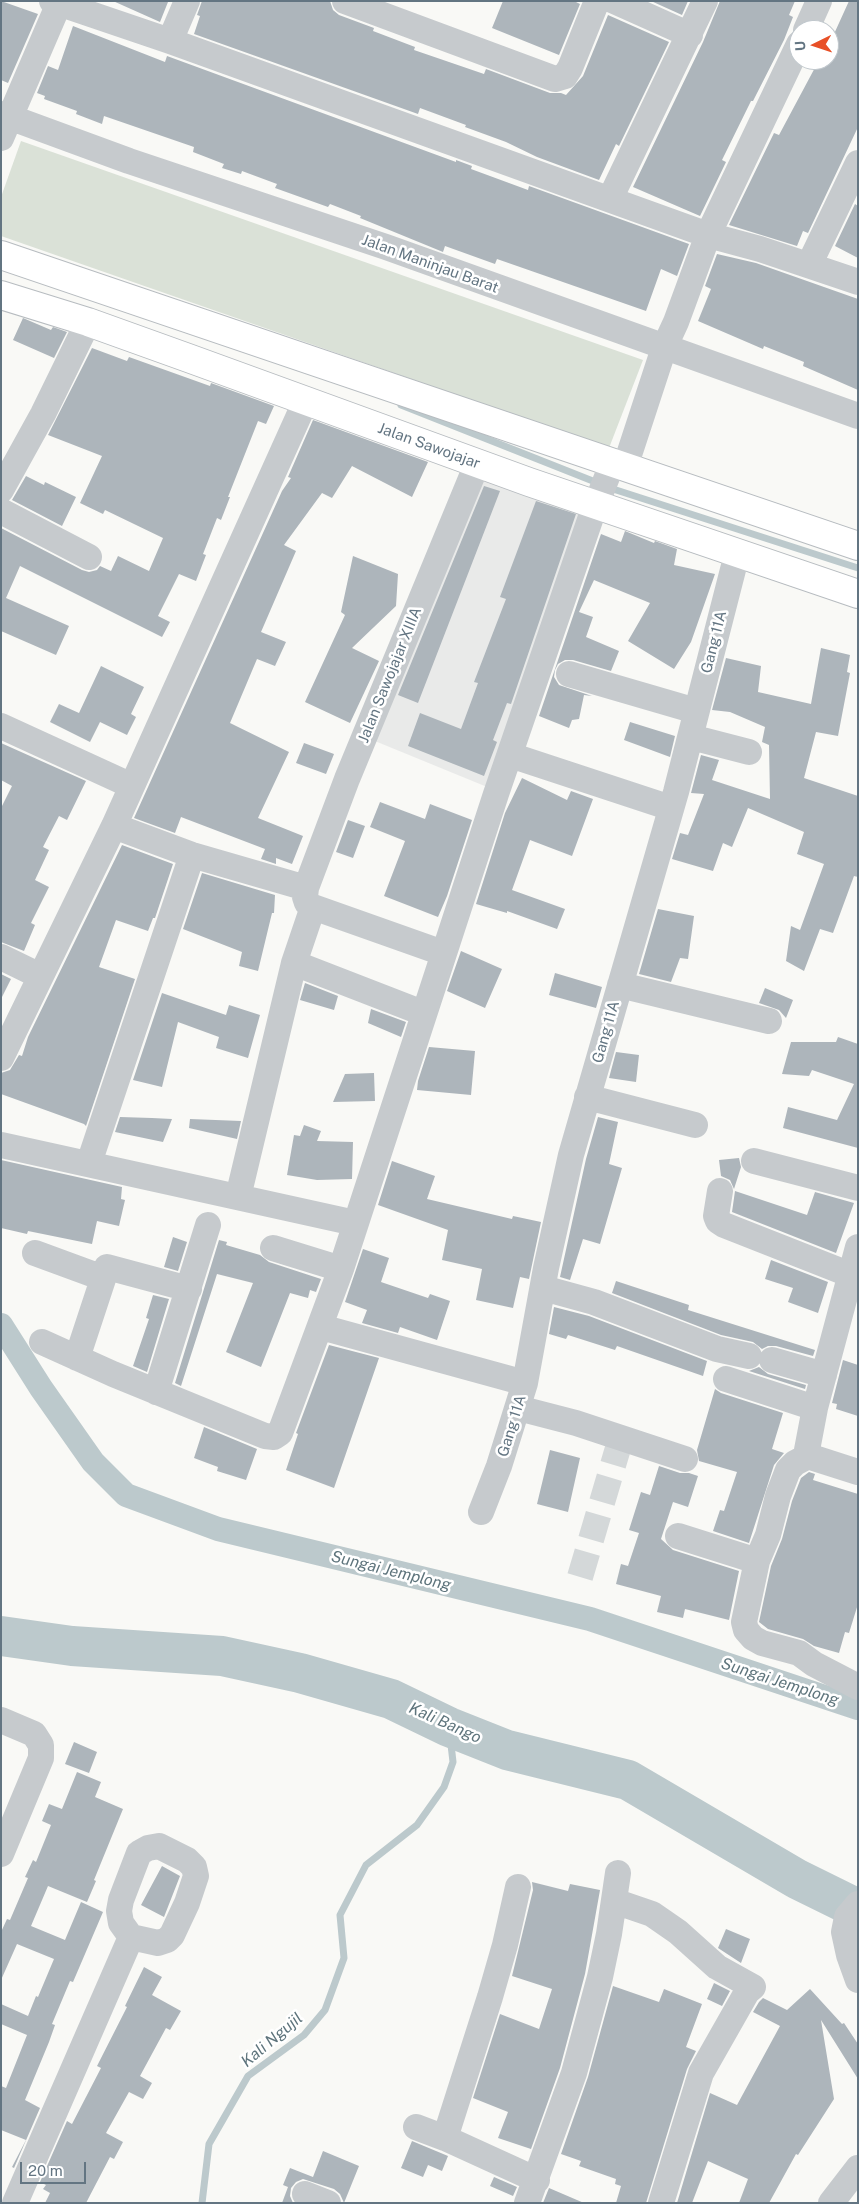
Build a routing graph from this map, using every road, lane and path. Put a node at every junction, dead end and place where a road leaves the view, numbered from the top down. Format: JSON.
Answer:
{"nodes":[{"id":1,"x":186,"y":1,"type":"edge"},
{"id":2,"x":345,"y":1,"type":"edge"},
{"id":3,"x":597,"y":1,"type":"edge"},
{"id":4,"x":614,"y":1,"type":"edge"},
{"id":5,"x":705,"y":1,"type":"edge"},
{"id":6,"x":819,"y":1,"type":"edge"},
{"id":7,"x":57,"y":2,"type":"edge"},
{"id":8,"x":810,"y":20,"type":"edge"},
{"id":9,"x":690,"y":35,"type":"junction"},
{"id":10,"x":170,"y":41,"type":"junction"},
{"id":11,"x":789,"y":65,"type":"edge"},
{"id":12,"x":4,"y":123,"type":"edge"},
{"id":13,"x":858,"y":163,"type":"edge"},
{"id":14,"x":610,"y":199,"type":"junction"},
{"id":15,"x":708,"y":235,"type":"junction"},
{"id":16,"x":1,"y":254,"type":"edge"},
{"id":17,"x":809,"y":264,"type":"junction"},
{"id":18,"x":858,"y":282,"type":"edge"},
{"id":19,"x":1,"y":295,"type":"edge"},
{"id":20,"x":88,"y":322,"type":"junction"},
{"id":21,"x":664,"y":348,"type":"junction"},
{"id":22,"x":306,"y":400,"type":"junction"},
{"id":23,"x":858,"y":416,"type":"edge"},
{"id":24,"x":477,"y":464,"type":"junction"},
{"id":25,"x":609,"y":480,"type":"junction"},
{"id":26,"x":1,"y":490,"type":"edge"},
{"id":27,"x":1,"y":511,"type":"edge"},
{"id":28,"x":858,"y":546,"type":"edge"},
{"id":29,"x":737,"y":554,"type":"junction"},
{"id":30,"x":88,"y":557,"type":"dead end"},
{"id":31,"x":858,"y":594,"type":"edge"},
{"id":32,"x":569,"y":674,"type":"dead end"},
{"id":33,"x":696,"y":711,"type":"junction"},
{"id":34,"x":1,"y":726,"type":"edge"},
{"id":35,"x":691,"y":737,"type":"junction"},
{"id":36,"x":748,"y":752,"type":"dead end"},
{"id":37,"x":510,"y":755,"type":"junction"},
{"id":38,"x":132,"y":786,"type":"junction"},
{"id":39,"x":672,"y":808,"type":"junction"},
{"id":40,"x":114,"y":826,"type":"junction"},
{"id":41,"x":192,"y":855,"type":"junction"},
{"id":42,"x":310,"y":898,"type":"junction"},
{"id":43,"x":443,"y":953,"type":"junction"},
{"id":44,"x":1,"y":957,"type":"edge"},
{"id":45,"x":294,"y":963,"type":"junction"},
{"id":46,"x":40,"y":976,"type":"junction"},
{"id":47,"x":620,"y":986,"type":"junction"},
{"id":48,"x":423,"y":1013,"type":"junction"},
{"id":49,"x":769,"y":1021,"type":"dead end"},
{"id":50,"x":1,"y":1058,"type":"edge"},
{"id":51,"x":587,"y":1097,"type":"junction"},
{"id":52,"x":696,"y":1125,"type":"dead end"},
{"id":53,"x":1,"y":1145,"type":"edge"},
{"id":54,"x":754,"y":1161,"type":"dead end"},
{"id":55,"x":89,"y":1163,"type":"junction"},
{"id":56,"x":858,"y":1188,"type":"edge"},
{"id":57,"x":720,"y":1191,"type":"dead end"},
{"id":58,"x":238,"y":1197,"type":"junction"},
{"id":59,"x":356,"y":1222,"type":"junction"},
{"id":60,"x":208,"y":1225,"type":"dead end"},
{"id":61,"x":858,"y":1247,"type":"edge"},
{"id":62,"x":273,"y":1248,"type":"dead end"},
{"id":63,"x":35,"y":1253,"type":"dead end"},
{"id":64,"x":341,"y":1269,"type":"junction"},
{"id":65,"x":850,"y":1274,"type":"junction"},
{"id":66,"x":104,"y":1278,"type":"junction"},
{"id":67,"x":543,"y":1288,"type":"junction"},
{"id":68,"x":189,"y":1290,"type":"junction"},
{"id":69,"x":851,"y":1304,"type":"edge"},
{"id":70,"x":321,"y":1327,"type":"junction"},
{"id":71,"x":42,"y":1342,"type":"dead end"},
{"id":72,"x":77,"y":1358,"type":"junction"},
{"id":73,"x":824,"y":1375,"type":"junction"},
{"id":74,"x":726,"y":1379,"type":"dead end"},
{"id":75,"x":525,"y":1383,"type":"junction"},
{"id":76,"x":156,"y":1392,"type":"junction"},
{"id":77,"x":518,"y":1408,"type":"junction"},
{"id":78,"x":816,"y":1408,"type":"junction"},
{"id":79,"x":810,"y":1455,"type":"junction"},
{"id":80,"x":685,"y":1459,"type":"dead end"},
{"id":81,"x":858,"y":1472,"type":"edge"},
{"id":82,"x":481,"y":1512,"type":"dead end"},
{"id":83,"x":678,"y":1536,"type":"dead end"},
{"id":84,"x":757,"y":1561,"type":"junction"},
{"id":85,"x":858,"y":1687,"type":"edge"},
{"id":86,"x":1,"y":1720,"type":"edge"},
{"id":87,"x":1,"y":1854,"type":"edge"},
{"id":88,"x":618,"y":1873,"type":"dead end"},
{"id":89,"x":518,"y":1887,"type":"dead end"},
{"id":90,"x":614,"y":1901,"type":"junction"},
{"id":91,"x":853,"y":1911,"type":"edge"},
{"id":92,"x":131,"y":1937,"type":"dead end"},
{"id":93,"x":858,"y":1980,"type":"edge"},
{"id":94,"x":416,"y":2127,"type":"dead end"},
{"id":95,"x":445,"y":2138,"type":"junction"},
{"id":96,"x":858,"y":2168,"type":"edge"},
{"id":97,"x":532,"y":2192,"type":"edge"},
{"id":98,"x":15,"y":2203,"type":"edge"},
{"id":99,"x":661,"y":2203,"type":"edge"},
{"id":100,"x":831,"y":2203,"type":"edge"}],
"edges":[{"from":1,"to":10,"type":"street"},
{"from":2,"to":3,"type":"street"},
{"from":4,"to":9,"type":"street"},
{"from":5,"to":9,"type":"street"},
{"from":6,"to":8,"type":"street"},
{"from":7,"to":10,"type":"street"},
{"from":7,"to":12,"type":"street"},
{"from":9,"to":14,"type":"street"},
{"from":10,"to":14,"type":"street"},
{"from":11,"to":15,"type":"street"},
{"from":12,"to":21,"type":"street","name":"Jalan Maninjau Barat"},
{"from":13,"to":17,"type":"street"},
{"from":14,"to":15,"type":"street"},
{"from":15,"to":17,"type":"street"},
{"from":15,"to":21,"type":"street"},
{"from":16,"to":25,"type":"main road","name":"Jalan Sawojajar"},
{"from":17,"to":18,"type":"street"},
{"from":19,"to":20,"type":"main road","name":"Jalan Sawojajar"},
{"from":20,"to":22,"type":"main road","name":"Jalan Sawojajar"},
{"from":20,"to":26,"type":"street"},
{"from":21,"to":23,"type":"street","name":"Jalan Maninjau Barat"},
{"from":21,"to":25,"type":"street"},
{"from":22,"to":24,"type":"main road","name":"Jalan Sawojajar"},
{"from":22,"to":38,"type":"street"},
{"from":24,"to":25,"type":"main road","name":"Jalan Sawojajar"},
{"from":24,"to":42,"type":"street","name":"Jalan Sawojajar XIIIA"},
{"from":25,"to":28,"type":"main road","name":"Jalan Sawojajar"},
{"from":25,"to":29,"type":"main road","name":"Jalan Sawojajar"},
{"from":25,"to":37,"type":"street"},
{"from":27,"to":30,"type":"street"},
{"from":29,"to":31,"type":"main road","name":"Jalan Sawojajar"},
{"from":29,"to":33,"type":"street","name":"Gang 11A"},
{"from":32,"to":33,"type":"street"},
{"from":33,"to":35,"type":"street","name":"Gang 11A"},
{"from":34,"to":38,"type":"street"},
{"from":35,"to":36,"type":"street"},
{"from":35,"to":39,"type":"street","name":"Gang 11A"},
{"from":37,"to":39,"type":"street"},
{"from":37,"to":43,"type":"street"},
{"from":38,"to":40,"type":"street"},
{"from":39,"to":47,"type":"street","name":"Gang 11A"},
{"from":40,"to":41,"type":"street"},
{"from":40,"to":46,"type":"street"},
{"from":41,"to":42,"type":"street"},
{"from":41,"to":55,"type":"street"},
{"from":42,"to":43,"type":"street"},
{"from":42,"to":45,"type":"street","name":"Jalan Sawojajar XIIIA"},
{"from":43,"to":48,"type":"street"},
{"from":44,"to":46,"type":"street"},
{"from":45,"to":48,"type":"street"},
{"from":45,"to":58,"type":"street","name":"Jalan Sawojajar XIIIA"},
{"from":46,"to":50,"type":"street"},
{"from":47,"to":49,"type":"street"},
{"from":47,"to":51,"type":"street","name":"Gang 11A"},
{"from":48,"to":59,"type":"street"},
{"from":51,"to":52,"type":"street"},
{"from":51,"to":67,"type":"street","name":"Gang 11A"},
{"from":53,"to":55,"type":"street"},
{"from":54,"to":56,"type":"street"},
{"from":55,"to":58,"type":"street"},
{"from":57,"to":65,"type":"street"},
{"from":58,"to":59,"type":"street"},
{"from":59,"to":64,"type":"street"},
{"from":60,"to":68,"type":"street"},
{"from":61,"to":65,"type":"street"},
{"from":62,"to":64,"type":"street"},
{"from":63,"to":66,"type":"street"},
{"from":64,"to":70,"type":"street"},
{"from":65,"to":69,"type":"street"},
{"from":66,"to":68,"type":"street"},
{"from":66,"to":72,"type":"street"},
{"from":67,"to":73,"type":"street"},
{"from":67,"to":75,"type":"street","name":"Gang 11A"},
{"from":68,"to":76,"type":"street"},
{"from":69,"to":73,"type":"street"},
{"from":70,"to":75,"type":"street"},
{"from":70,"to":76,"type":"street"},
{"from":71,"to":72,"type":"street"},
{"from":72,"to":76,"type":"street"},
{"from":73,"to":78,"type":"street"},
{"from":74,"to":78,"type":"street"},
{"from":75,"to":77,"type":"street","name":"Gang 11A"},
{"from":77,"to":80,"type":"street"},
{"from":77,"to":82,"type":"street","name":"Gang 11A"},
{"from":78,"to":79,"type":"street"},
{"from":79,"to":81,"type":"street"},
{"from":79,"to":84,"type":"street"},
{"from":83,"to":84,"type":"street"},
{"from":84,"to":85,"type":"street"},
{"from":86,"to":87,"type":"street"},
{"from":88,"to":90,"type":"street"},
{"from":89,"to":95,"type":"street"},
{"from":90,"to":97,"type":"street"},
{"from":90,"to":99,"type":"street"},
{"from":91,"to":93,"type":"street"},
{"from":92,"to":98,"type":"street"},
{"from":94,"to":95,"type":"street"},
{"from":95,"to":97,"type":"street"},
{"from":96,"to":100,"type":"street"}]}
